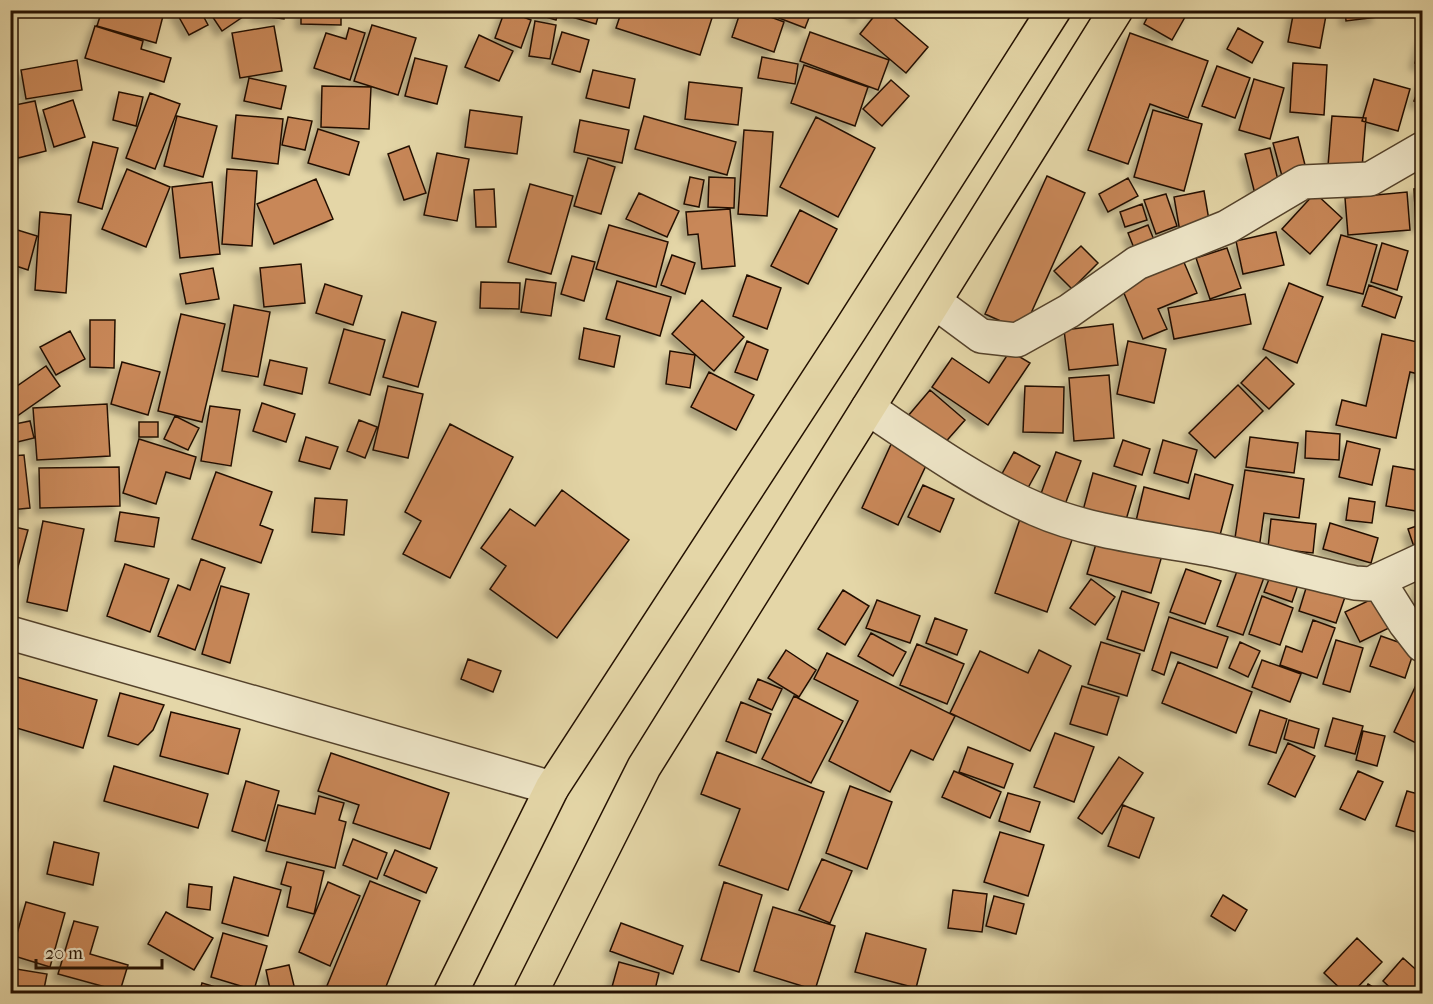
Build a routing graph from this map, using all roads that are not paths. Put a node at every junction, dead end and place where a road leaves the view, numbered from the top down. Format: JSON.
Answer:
{"nodes":[{"id":1,"x":1054,"y":10,"type":"edge"},
{"id":2,"x":1116,"y":10,"type":"edge"},
{"id":3,"x":1422,"y":149,"type":"edge"},
{"id":4,"x":935,"y":302,"type":"junction"},
{"id":5,"x":868,"y":408,"type":"junction"},
{"id":6,"x":1422,"y":560,"type":"edge"},
{"id":7,"x":1378,"y":580,"type":"junction"},
{"id":8,"x":10,"y":633,"type":"edge"},
{"id":9,"x":1422,"y":645,"type":"edge"},
{"id":10,"x":552,"y":788,"type":"junction"},
{"id":11,"x":450,"y":993,"type":"edge"},
{"id":12,"x":530,"y":993,"type":"edge"}],
"edges":[{"from":1,"to":10,"type":"main road"},
{"from":2,"to":4,"type":"main road"},
{"from":3,"to":4,"type":"street"},
{"from":4,"to":5,"type":"main road"},
{"from":5,"to":7,"type":"street"},
{"from":5,"to":12,"type":"main road"},
{"from":6,"to":7,"type":"street"},
{"from":7,"to":9,"type":"street"},
{"from":8,"to":10,"type":"street"},
{"from":10,"to":11,"type":"main road"}]}
